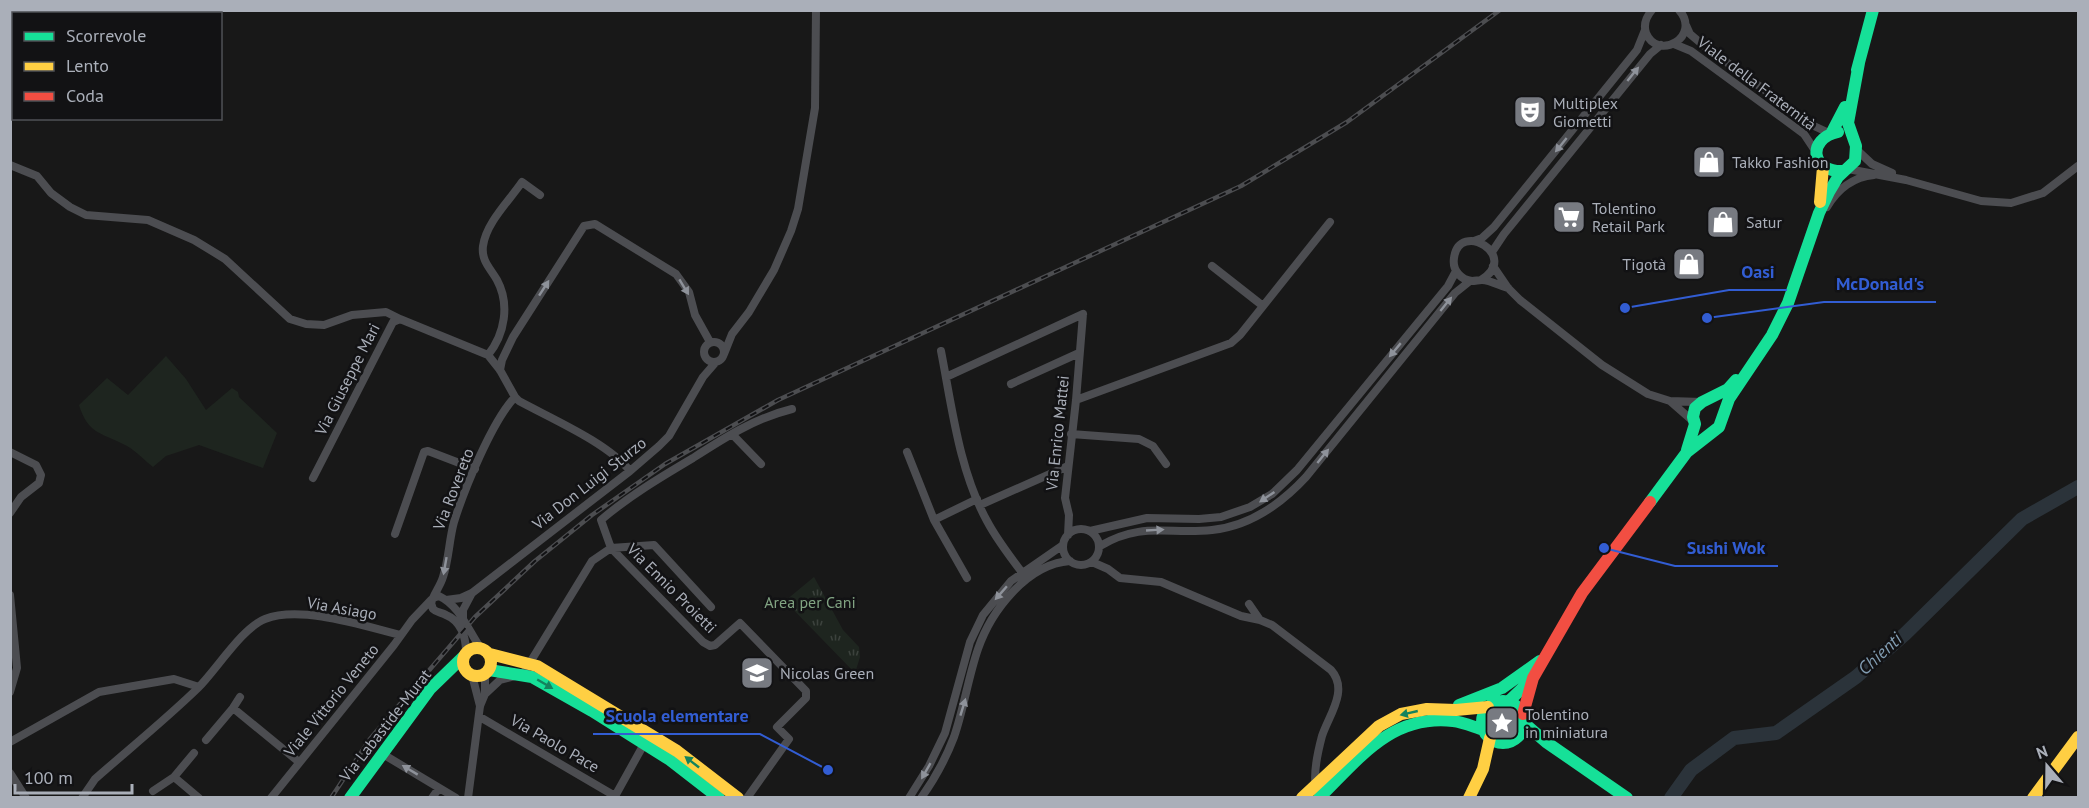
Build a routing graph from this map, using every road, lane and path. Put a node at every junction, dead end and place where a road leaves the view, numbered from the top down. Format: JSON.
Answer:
{"nodes":[{"id":1,"x":816,"y":10,"type":"edge"},
{"id":2,"x":1652,"y":10,"type":"edge"},
{"id":3,"x":1679,"y":10,"type":"edge"},
{"id":4,"x":1873,"y":10,"type":"edge"},
{"id":5,"x":1686,"y":25,"type":"junction"},
{"id":6,"x":1646,"y":30,"type":"junction"},
{"id":7,"x":1674,"y":44,"type":"junction"},
{"id":8,"x":1661,"y":45,"type":"junction"},
{"id":9,"x":1859,"y":63,"type":"junction"},
{"id":10,"x":1830,"y":133,"type":"junction"},
{"id":11,"x":1855,"y":145,"type":"junction"},
{"id":12,"x":1816,"y":152,"type":"junction"},
{"id":13,"x":10,"y":165,"type":"edge"},
{"id":14,"x":2079,"y":166,"type":"edge"},
{"id":15,"x":1823,"y":167,"type":"junction"},
{"id":16,"x":1846,"y":170,"type":"junction"},
{"id":17,"x":1877,"y":175,"type":"junction"},
{"id":18,"x":1906,"y":180,"type":"junction"},
{"id":19,"x":540,"y":195,"type":"dead end"},
{"id":20,"x":1819,"y":213,"type":"junction"},
{"id":21,"x":1330,"y":222,"type":"dead end"},
{"id":22,"x":1812,"y":237,"type":"junction"},
{"id":23,"x":1474,"y":241,"type":"junction"},
{"id":24,"x":1492,"y":252,"type":"junction"},
{"id":25,"x":1212,"y":266,"type":"dead end"},
{"id":26,"x":1493,"y":266,"type":"junction"},
{"id":27,"x":1456,"y":271,"type":"junction"},
{"id":28,"x":1481,"y":280,"type":"junction"},
{"id":29,"x":1470,"y":281,"type":"junction"},
{"id":30,"x":1509,"y":288,"type":"junction"},
{"id":31,"x":1263,"y":306,"type":"junction"},
{"id":32,"x":400,"y":320,"type":"junction"},
{"id":33,"x":505,"y":320,"type":"junction"},
{"id":34,"x":501,"y":332,"type":"junction"},
{"id":35,"x":732,"y":334,"type":"junction"},
{"id":36,"x":513,"y":337,"type":"junction"},
{"id":37,"x":713,"y":342,"type":"junction"},
{"id":38,"x":941,"y":351,"type":"dead end"},
{"id":39,"x":1079,"y":353,"type":"junction"},
{"id":40,"x":724,"y":354,"type":"junction"},
{"id":41,"x":488,"y":355,"type":"junction"},
{"id":42,"x":706,"y":358,"type":"junction"},
{"id":43,"x":716,"y":362,"type":"junction"},
{"id":44,"x":1748,"y":369,"type":"junction"},
{"id":45,"x":500,"y":370,"type":"junction"},
{"id":46,"x":703,"y":377,"type":"junction"},
{"id":47,"x":946,"y":377,"type":"junction"},
{"id":48,"x":1011,"y":384,"type":"dead end"},
{"id":49,"x":515,"y":397,"type":"junction"},
{"id":50,"x":1076,"y":400,"type":"junction"},
{"id":51,"x":1670,"y":401,"type":"junction"},
{"id":52,"x":1704,"y":402,"type":"junction"},
{"id":53,"x":792,"y":409,"type":"dead end"},
{"id":54,"x":1724,"y":414,"type":"junction"},
{"id":55,"x":1694,"y":423,"type":"junction"},
{"id":56,"x":1711,"y":432,"type":"junction"},
{"id":57,"x":732,"y":434,"type":"junction"},
{"id":58,"x":1071,"y":434,"type":"junction"},
{"id":59,"x":10,"y":452,"type":"edge"},
{"id":60,"x":908,"y":452,"type":"dead end"},
{"id":61,"x":1687,"y":452,"type":"junction"},
{"id":62,"x":1166,"y":464,"type":"dead end"},
{"id":63,"x":761,"y":465,"type":"dead end"},
{"id":64,"x":1068,"y":466,"type":"junction"},
{"id":65,"x":475,"y":469,"type":"junction"},
{"id":66,"x":630,"y":471,"type":"junction"},
{"id":67,"x":313,"y":478,"type":"dead end"},
{"id":68,"x":978,"y":502,"type":"junction"},
{"id":69,"x":10,"y":513,"type":"edge"},
{"id":70,"x":1069,"y":515,"type":"junction"},
{"id":71,"x":934,"y":520,"type":"junction"},
{"id":72,"x":1087,"y":530,"type":"junction"},
{"id":73,"x":395,"y":534,"type":"dead end"},
{"id":74,"x":1068,"y":535,"type":"junction"},
{"id":75,"x":1063,"y":545,"type":"junction"},
{"id":76,"x":610,"y":548,"type":"junction"},
{"id":77,"x":1100,"y":548,"type":"junction"},
{"id":78,"x":1070,"y":561,"type":"junction"},
{"id":79,"x":1092,"y":562,"type":"junction"},
{"id":80,"x":1108,"y":569,"type":"junction"},
{"id":81,"x":1024,"y":576,"type":"junction"},
{"id":82,"x":967,"y":578,"type":"dead end"},
{"id":83,"x":472,"y":592,"type":"junction"},
{"id":84,"x":10,"y":595,"type":"edge"},
{"id":85,"x":432,"y":599,"type":"junction"},
{"id":86,"x":446,"y":600,"type":"junction"},
{"id":87,"x":1249,"y":604,"type":"dead end"},
{"id":88,"x":711,"y":608,"type":"dead end"},
{"id":89,"x":436,"y":612,"type":"junction"},
{"id":90,"x":463,"y":618,"type":"junction"},
{"id":91,"x":412,"y":620,"type":"junction"},
{"id":92,"x":1260,"y":620,"type":"junction"},
{"id":93,"x":400,"y":635,"type":"junction"},
{"id":94,"x":485,"y":651,"type":"junction"},
{"id":95,"x":465,"y":654,"type":"junction"},
{"id":96,"x":1546,"y":656,"type":"junction"},
{"id":97,"x":525,"y":669,"type":"junction"},
{"id":98,"x":447,"y":672,"type":"junction"},
{"id":99,"x":487,"y":672,"type":"junction"},
{"id":100,"x":470,"y":674,"type":"junction"},
{"id":101,"x":1533,"y":678,"type":"junction"},
{"id":102,"x":199,"y":687,"type":"junction"},
{"id":103,"x":10,"y":692,"type":"edge"},
{"id":104,"x":485,"y":694,"type":"junction"},
{"id":105,"x":240,"y":698,"type":"dead end"},
{"id":106,"x":1508,"y":702,"type":"junction"},
{"id":107,"x":480,"y":706,"type":"junction"},
{"id":108,"x":1488,"y":707,"type":"junction"},
{"id":109,"x":234,"y":708,"type":"junction"},
{"id":110,"x":1438,"y":710,"type":"junction"},
{"id":111,"x":480,"y":717,"type":"junction"},
{"id":112,"x":1524,"y":719,"type":"junction"},
{"id":113,"x":1487,"y":734,"type":"junction"},
{"id":114,"x":206,"y":740,"type":"dead end"},
{"id":115,"x":1511,"y":741,"type":"junction"},
{"id":116,"x":10,"y":742,"type":"edge"},
{"id":117,"x":1546,"y":742,"type":"junction"},
{"id":118,"x":644,"y":744,"type":"junction"},
{"id":119,"x":2077,"y":744,"type":"edge"},
{"id":120,"x":194,"y":753,"type":"dead end"},
{"id":121,"x":381,"y":753,"type":"junction"},
{"id":122,"x":1358,"y":755,"type":"junction"},
{"id":123,"x":299,"y":762,"type":"junction"},
{"id":124,"x":1486,"y":763,"type":"junction"},
{"id":125,"x":10,"y":773,"type":"edge"},
{"id":126,"x":174,"y":777,"type":"junction"},
{"id":127,"x":439,"y":788,"type":"junction"},
{"id":128,"x":153,"y":791,"type":"dead end"},
{"id":129,"x":716,"y":791,"type":"edge"},
{"id":130,"x":1319,"y":793,"type":"edge"},
{"id":131,"x":469,"y":797,"type":"edge"},
{"id":132,"x":615,"y":797,"type":"edge"},
{"id":133,"x":26,"y":798,"type":"edge"},
{"id":134,"x":82,"y":798,"type":"edge"},
{"id":135,"x":199,"y":798,"type":"edge"},
{"id":136,"x":272,"y":798,"type":"edge"},
{"id":137,"x":350,"y":798,"type":"edge"},
{"id":138,"x":432,"y":798,"type":"edge"},
{"id":139,"x":456,"y":798,"type":"edge"},
{"id":140,"x":738,"y":798,"type":"edge"},
{"id":141,"x":747,"y":798,"type":"edge"},
{"id":142,"x":909,"y":798,"type":"edge"},
{"id":143,"x":921,"y":798,"type":"edge"},
{"id":144,"x":1302,"y":798,"type":"edge"},
{"id":145,"x":1469,"y":798,"type":"edge"},
{"id":146,"x":1628,"y":798,"type":"edge"},
{"id":147,"x":2026,"y":798,"type":"edge"},
{"id":148,"x":2033,"y":798,"type":"edge"},
{"id":149,"x":2044,"y":798,"type":"edge"}],
"edges":[{"from":1,"to":35,"type":"street","name":"Via Don Luigi Sturzo"},
{"from":2,"to":6,"type":"street"},
{"from":3,"to":5,"type":"street","name":"Viale della Fraternità"},
{"from":4,"to":9,"type":"main road"},
{"from":5,"to":7,"type":"street"},
{"from":5,"to":10,"type":"street","name":"Viale della Fraternità"},
{"from":6,"to":8,"type":"street"},
{"from":6,"to":23,"type":"street","one_way":true},
{"from":7,"to":8,"type":"street"},
{"from":7,"to":12,"type":"street","name":"Viale della Fraternità"},
{"from":24,"to":8,"type":"street","one_way":true},
{"from":9,"to":10,"type":"main road"},
{"from":9,"to":11,"type":"main road"},
{"from":10,"to":11,"type":"main road"},
{"from":10,"to":12,"type":"main road"},
{"from":11,"to":16,"type":"main road"},
{"from":11,"to":18,"type":"street"},
{"from":12,"to":15,"type":"main road"},
{"from":13,"to":32,"type":"street"},
{"from":14,"to":18,"type":"street"},
{"from":15,"to":16,"type":"main road"},
{"from":15,"to":20,"type":"main road"},
{"from":16,"to":17,"type":"street"},
{"from":16,"to":20,"type":"main road"},
{"from":17,"to":18,"type":"street"},
{"from":17,"to":22,"type":"street"},
{"from":19,"to":33,"type":"street"},
{"from":20,"to":22,"type":"main road"},
{"from":21,"to":31,"type":"street"},
{"from":22,"to":44,"type":"main road"},
{"from":23,"to":24,"type":"street"},
{"from":23,"to":27,"type":"street"},
{"from":24,"to":26,"type":"street"},
{"from":25,"to":31,"type":"street"},
{"from":26,"to":28,"type":"street"},
{"from":26,"to":30,"type":"street"},
{"from":27,"to":29,"type":"street"},
{"from":27,"to":72,"type":"street","one_way":true},
{"from":28,"to":29,"type":"street"},
{"from":28,"to":30,"type":"street"},
{"from":77,"to":29,"type":"street","one_way":true},
{"from":30,"to":51,"type":"street"},
{"from":31,"to":50,"type":"street"},
{"from":32,"to":41,"type":"street","name":"Via Giuseppe Mari"},
{"from":32,"to":67,"type":"street","name":"Via Giuseppe Mari"},
{"from":33,"to":34,"type":"street"},
{"from":33,"to":36,"type":"street"},
{"from":34,"to":36,"type":"street"},
{"from":34,"to":41,"type":"street"},
{"from":35,"to":37,"type":"street"},
{"from":35,"to":40,"type":"street","name":"Via Don Luigi Sturzo"},
{"from":36,"to":37,"type":"street","one_way":true},
{"from":36,"to":45,"type":"street"},
{"from":37,"to":40,"type":"street"},
{"from":37,"to":42,"type":"street","name":"Via Don Luigi Sturzo"},
{"from":38,"to":47,"type":"street"},
{"from":39,"to":47,"type":"street","name":"Via Enrico Mattei"},
{"from":39,"to":48,"type":"street","name":"Via Enrico Mattei"},
{"from":39,"to":50,"type":"street","name":"Via Enrico Mattei"},
{"from":40,"to":43,"type":"street","name":"Via Don Luigi Sturzo"},
{"from":41,"to":45,"type":"street"},
{"from":42,"to":43,"type":"street"},
{"from":42,"to":46,"type":"street","name":"Via Don Luigi Sturzo"},
{"from":43,"to":46,"type":"street","name":"Via Don Luigi Sturzo"},
{"from":44,"to":52,"type":"main road"},
{"from":44,"to":54,"type":"main road"},
{"from":45,"to":49,"type":"street"},
{"from":46,"to":66,"type":"street","name":"Via Don Luigi Sturzo"},
{"from":47,"to":68,"type":"street"},
{"from":49,"to":65,"type":"street","name":"Via Rovereto"},
{"from":49,"to":66,"type":"street"},
{"from":50,"to":58,"type":"street","name":"Via Enrico Mattei"},
{"from":51,"to":52,"type":"street"},
{"from":51,"to":55,"type":"street"},
{"from":52,"to":54,"type":"main road"},
{"from":52,"to":55,"type":"main road"},
{"from":53,"to":57,"type":"street"},
{"from":54,"to":56,"type":"main road"},
{"from":55,"to":56,"type":"main road"},
{"from":55,"to":61,"type":"main road"},
{"from":56,"to":61,"type":"main road"},
{"from":57,"to":63,"type":"street"},
{"from":57,"to":76,"type":"street"},
{"from":58,"to":62,"type":"street"},
{"from":58,"to":64,"type":"street","name":"Via Enrico Mattei"},
{"from":59,"to":69,"type":"street"},
{"from":60,"to":71,"type":"street"},
{"from":61,"to":96,"type":"main road"},
{"from":64,"to":68,"type":"street"},
{"from":64,"to":70,"type":"street","name":"Via Enrico Mattei"},
{"from":65,"to":73,"type":"street"},
{"from":65,"to":85,"type":"street","name":"Via Rovereto","one_way":true},
{"from":66,"to":83,"type":"street","name":"Via Don Luigi Sturzo"},
{"from":68,"to":71,"type":"street"},
{"from":68,"to":81,"type":"street"},
{"from":70,"to":72,"type":"street"},
{"from":70,"to":74,"type":"street","name":"Via Enrico Mattei"},
{"from":71,"to":82,"type":"street"},
{"from":72,"to":74,"type":"street"},
{"from":72,"to":77,"type":"street"},
{"from":74,"to":75,"type":"street"},
{"from":75,"to":78,"type":"street"},
{"from":75,"to":81,"type":"street"},
{"from":76,"to":88,"type":"street"},
{"from":76,"to":97,"type":"street"},
{"from":76,"to":141,"type":"street","name":"Via Ennio Proietti"},
{"from":77,"to":79,"type":"street"},
{"from":77,"to":80,"type":"street"},
{"from":78,"to":79,"type":"street"},
{"from":78,"to":81,"type":"street"},
{"from":79,"to":80,"type":"street"},
{"from":80,"to":92,"type":"street"},
{"from":81,"to":142,"type":"street","one_way":true},
{"from":143,"to":81,"type":"street","one_way":true},
{"from":83,"to":86,"type":"street","name":"Via Don Luigi Sturzo"},
{"from":83,"to":90,"type":"street"},
{"from":84,"to":103,"type":"street"},
{"from":85,"to":86,"type":"street"},
{"from":85,"to":89,"type":"street"},
{"from":85,"to":91,"type":"street","name":"Viale Vittorio Veneto"},
{"from":86,"to":90,"type":"street"},
{"from":87,"to":92,"type":"street"},
{"from":89,"to":91,"type":"street"},
{"from":89,"to":95,"type":"street"},
{"from":90,"to":94,"type":"street"},
{"from":91,"to":93,"type":"street","name":"Viale Vittorio Veneto"},
{"from":92,"to":130,"type":"street"},
{"from":93,"to":102,"type":"street","name":"Via Asiago"},
{"from":93,"to":123,"type":"street","name":"Viale Vittorio Veneto"},
{"from":94,"to":95,"type":"main road"},
{"from":94,"to":97,"type":"main road"},
{"from":94,"to":99,"type":"main road"},
{"from":95,"to":98,"type":"main road","name":"Via Labastide-Murat"},
{"from":95,"to":100,"type":"main road"},
{"from":96,"to":101,"type":"main road"},
{"from":96,"to":110,"type":"main road"},
{"from":97,"to":99,"type":"main road"},
{"from":97,"to":104,"type":"street"},
{"from":97,"to":118,"type":"main road","one_way":true},
{"from":129,"to":97,"type":"main road","one_way":true},
{"from":98,"to":100,"type":"main road","name":"Via Labastide-Murat"},
{"from":98,"to":121,"type":"main road","name":"Via Labastide-Murat"},
{"from":99,"to":100,"type":"main road"},
{"from":99,"to":104,"type":"street"},
{"from":100,"to":107,"type":"street"},
{"from":101,"to":106,"type":"main road"},
{"from":101,"to":112,"type":"main road"},
{"from":102,"to":116,"type":"street"},
{"from":102,"to":134,"type":"street","name":"Via Asiago"},
{"from":104,"to":107,"type":"street"},
{"from":105,"to":109,"type":"street"},
{"from":106,"to":108,"type":"main road"},
{"from":106,"to":112,"type":"main road"},
{"from":107,"to":111,"type":"street"},
{"from":108,"to":110,"type":"main road"},
{"from":108,"to":113,"type":"main road"},
{"from":109,"to":114,"type":"street"},
{"from":109,"to":123,"type":"street"},
{"from":110,"to":122,"type":"main road","one_way":true},
{"from":111,"to":131,"type":"street"},
{"from":111,"to":132,"type":"street","name":"Via Paolo Pace"},
{"from":112,"to":115,"type":"main road"},
{"from":112,"to":117,"type":"main road"},
{"from":113,"to":115,"type":"main road"},
{"from":113,"to":122,"type":"main road"},
{"from":113,"to":124,"type":"main road"},
{"from":115,"to":117,"type":"main road"},
{"from":115,"to":124,"type":"main road"},
{"from":117,"to":146,"type":"main road"},
{"from":118,"to":129,"type":"main road"},
{"from":118,"to":132,"type":"street"},
{"from":119,"to":147,"type":"main road"},
{"from":119,"to":148,"type":"main road"},
{"from":119,"to":149,"type":"main road"},
{"from":120,"to":126,"type":"street"},
{"from":127,"to":121,"type":"street","one_way":true},
{"from":121,"to":137,"type":"main road","name":"Via Labastide-Murat"},
{"from":122,"to":130,"type":"main road"},
{"from":123,"to":136,"type":"street","name":"Viale Vittorio Veneto"},
{"from":124,"to":145,"type":"main road"},
{"from":125,"to":133,"type":"street"},
{"from":126,"to":128,"type":"street"},
{"from":126,"to":135,"type":"street"},
{"from":127,"to":138,"type":"street"},
{"from":127,"to":139,"type":"street"},
{"from":129,"to":140,"type":"main road"},
{"from":130,"to":144,"type":"main road"}]}
